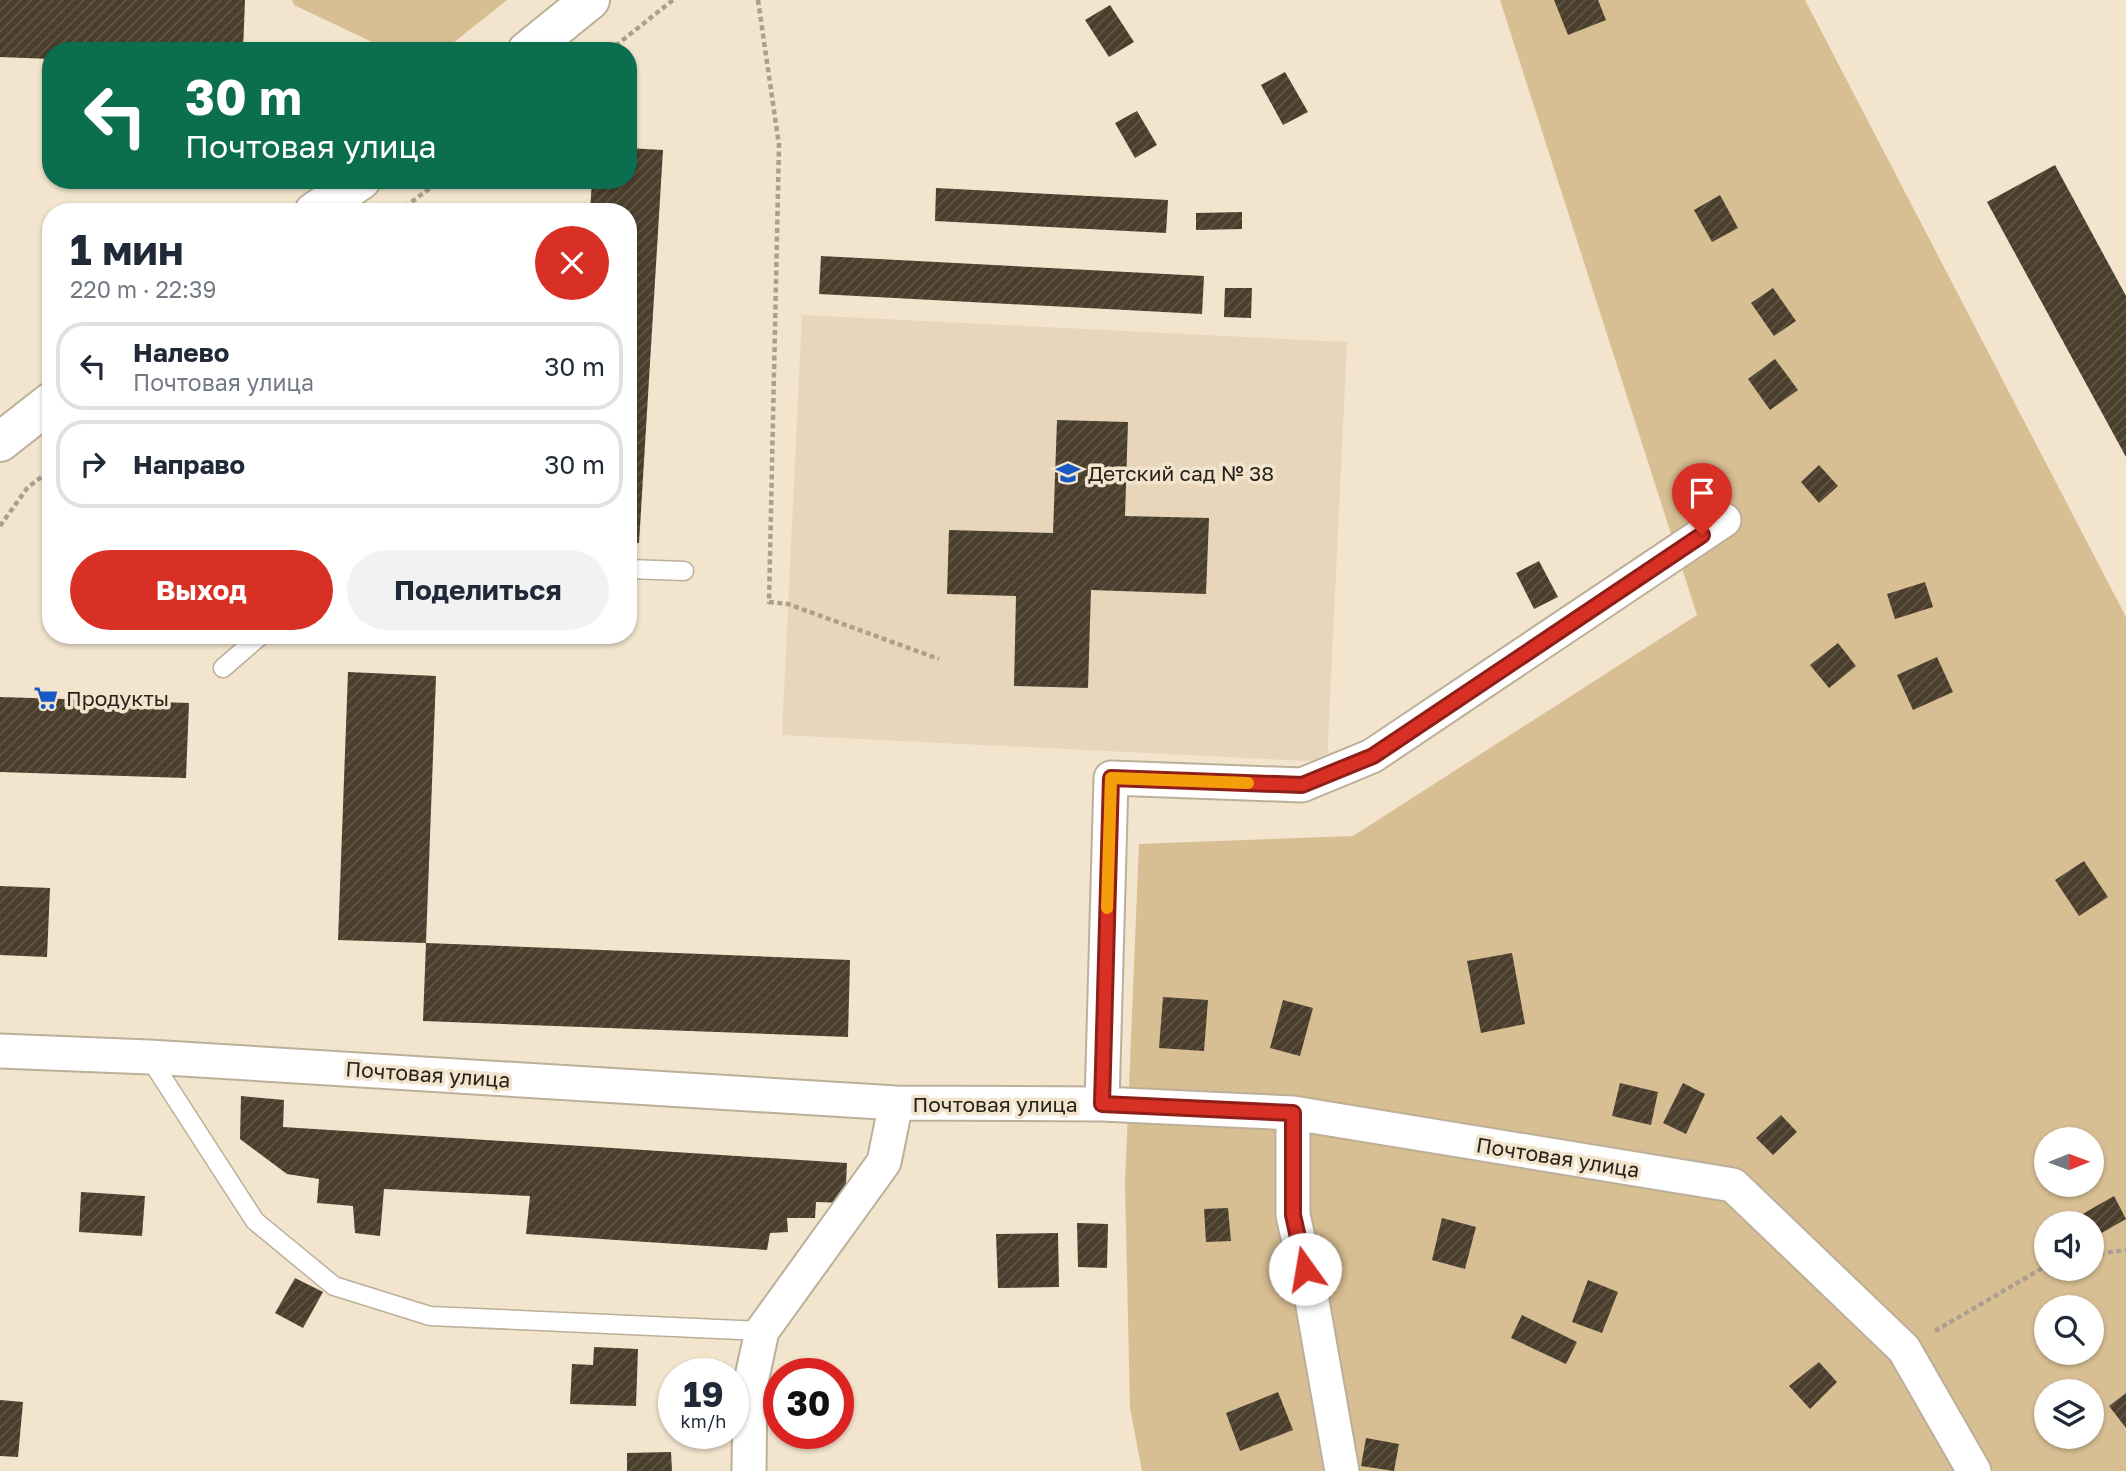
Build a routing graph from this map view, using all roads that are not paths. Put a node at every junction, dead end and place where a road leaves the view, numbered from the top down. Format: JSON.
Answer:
{"nodes":[{"id":1,"x":590,"y":0,"type":"edge"},
{"id":2,"x":538,"y":42,"type":"edge"},
{"id":3,"x":348,"y":189,"type":"edge"},
{"id":4,"x":327,"y":203,"type":"edge"},
{"id":5,"x":42,"y":409,"type":"edge"},
{"id":6,"x":0,"y":442,"type":"edge"},
{"id":7,"x":1724,"y":520,"type":"dead end"},
{"id":8,"x":637,"y":569,"type":"edge"},
{"id":9,"x":684,"y":571,"type":"dead end"},
{"id":10,"x":251,"y":644,"type":"edge"},
{"id":11,"x":223,"y":668,"type":"dead end"},
{"id":12,"x":0,"y":1051,"type":"edge"},
{"id":13,"x":149,"y":1057,"type":"junction"},
{"id":14,"x":896,"y":1104,"type":"junction"},
{"id":15,"x":1102,"y":1104,"type":"junction"},
{"id":16,"x":1293,"y":1113,"type":"junction"},
{"id":17,"x":762,"y":1331,"type":"junction"},
{"id":18,"x":748,"y":1471,"type":"edge"},
{"id":19,"x":1342,"y":1471,"type":"edge"},
{"id":20,"x":1975,"y":1471,"type":"edge"}],
"edges":[{"from":1,"to":2,"type":"street"},
{"from":3,"to":4,"type":"street"},
{"from":5,"to":6,"type":"street"},
{"from":7,"to":15,"type":"street"},
{"from":8,"to":9,"type":"lane"},
{"from":10,"to":11,"type":"lane"},
{"from":12,"to":13,"type":"street","name":"Почтовая улица"},
{"from":13,"to":14,"type":"street","name":"Почтовая улица"},
{"from":13,"to":17,"type":"lane"},
{"from":14,"to":15,"type":"street","name":"Почтовая улица"},
{"from":14,"to":17,"type":"street"},
{"from":15,"to":16,"type":"street","name":"Почтовая улица"},
{"from":16,"to":19,"type":"street"},
{"from":16,"to":20,"type":"street","name":"Почтовая улица"},
{"from":17,"to":18,"type":"street"}]}
